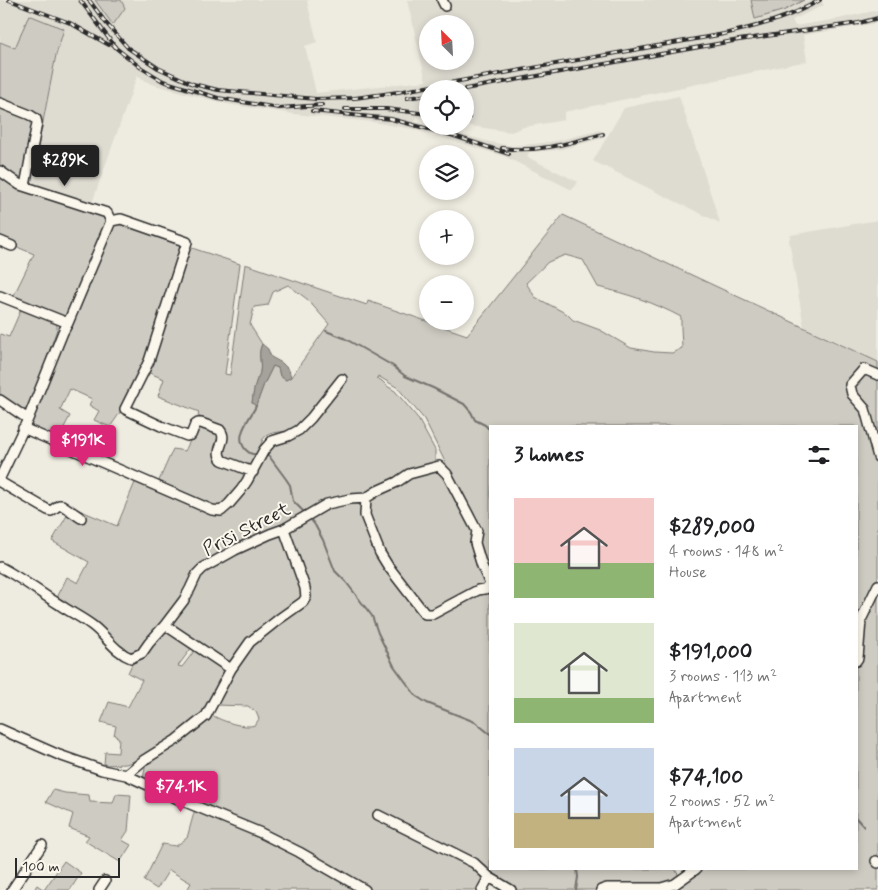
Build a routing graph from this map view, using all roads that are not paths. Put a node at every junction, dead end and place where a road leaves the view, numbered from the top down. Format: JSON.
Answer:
{"nodes":[{"id":1,"x":0,"y":104,"type":"edge"},
{"id":2,"x":0,"y":170,"type":"edge"},
{"id":3,"x":24,"y":186,"type":"junction"},
{"id":4,"x":111,"y":221,"type":"junction"},
{"id":5,"x":0,"y":241,"type":"edge"},
{"id":6,"x":12,"y":246,"type":"dead end"},
{"id":7,"x":0,"y":296,"type":"edge"},
{"id":8,"x":68,"y":323,"type":"junction"},
{"id":9,"x":878,"y":375,"type":"edge"},
{"id":10,"x":342,"y":380,"type":"dead end"},
{"id":11,"x":0,"y":400,"type":"edge"},
{"id":12,"x":28,"y":419,"type":"junction"},
{"id":13,"x":23,"y":428,"type":"junction"},
{"id":14,"x":878,"y":457,"type":"edge"},
{"id":15,"x":252,"y":472,"type":"junction"},
{"id":16,"x":0,"y":478,"type":"edge"},
{"id":17,"x":0,"y":482,"type":"edge"},
{"id":18,"x":366,"y":498,"type":"junction"},
{"id":19,"x":81,"y":518,"type":"dead end"},
{"id":20,"x":284,"y":529,"type":"junction"},
{"id":21,"x":0,"y":568,"type":"edge"},
{"id":22,"x":489,"y":584,"type":"edge"},
{"id":23,"x":878,"y":585,"type":"edge"},
{"id":24,"x":489,"y":586,"type":"edge"},
{"id":25,"x":165,"y":625,"type":"junction"},
{"id":26,"x":858,"y":658,"type":"edge"},
{"id":27,"x":231,"y":669,"type":"junction"},
{"id":28,"x":0,"y":729,"type":"edge"},
{"id":29,"x":126,"y":775,"type":"junction"},
{"id":30,"x":378,"y":815,"type":"dead end"},
{"id":31,"x":42,"y":846,"type":"dead end"},
{"id":32,"x":695,"y":870,"type":"edge"},
{"id":33,"x":489,"y":877,"type":"junction"},
{"id":34,"x":105,"y":881,"type":"dead end"},
{"id":35,"x":12,"y":890,"type":"edge"},
{"id":36,"x":99,"y":890,"type":"edge"},
{"id":37,"x":365,"y":890,"type":"edge"},
{"id":38,"x":482,"y":890,"type":"edge"},
{"id":39,"x":511,"y":890,"type":"edge"},
{"id":40,"x":601,"y":890,"type":"edge"}],
"edges":[{"from":1,"to":3,"type":"street"},
{"from":2,"to":3,"type":"street"},
{"from":3,"to":4,"type":"street"},
{"from":4,"to":8,"type":"street"},
{"from":4,"to":15,"type":"street"},
{"from":5,"to":6,"type":"street"},
{"from":7,"to":8,"type":"street"},
{"from":8,"to":12,"type":"street"},
{"from":9,"to":14,"type":"street"},
{"from":10,"to":15,"type":"street"},
{"from":11,"to":12,"type":"street"},
{"from":12,"to":13,"type":"street"},
{"from":13,"to":15,"type":"street"},
{"from":13,"to":16,"type":"street"},
{"from":17,"to":19,"type":"street"},
{"from":18,"to":20,"type":"street","name":"Prisi Street"},
{"from":18,"to":22,"type":"street","name":"Prisi Street"},
{"from":18,"to":24,"type":"street"},
{"from":20,"to":25,"type":"street","name":"Prisi Street"},
{"from":20,"to":27,"type":"street"},
{"from":21,"to":25,"type":"street","name":"Prisi Street"},
{"from":23,"to":26,"type":"street"},
{"from":25,"to":27,"type":"street"},
{"from":27,"to":29,"type":"street"},
{"from":28,"to":29,"type":"street"},
{"from":29,"to":37,"type":"street"},
{"from":30,"to":33,"type":"street"},
{"from":31,"to":35,"type":"street"},
{"from":32,"to":40,"type":"street"},
{"from":33,"to":38,"type":"street"},
{"from":33,"to":39,"type":"street"},
{"from":34,"to":36,"type":"street"}]}
